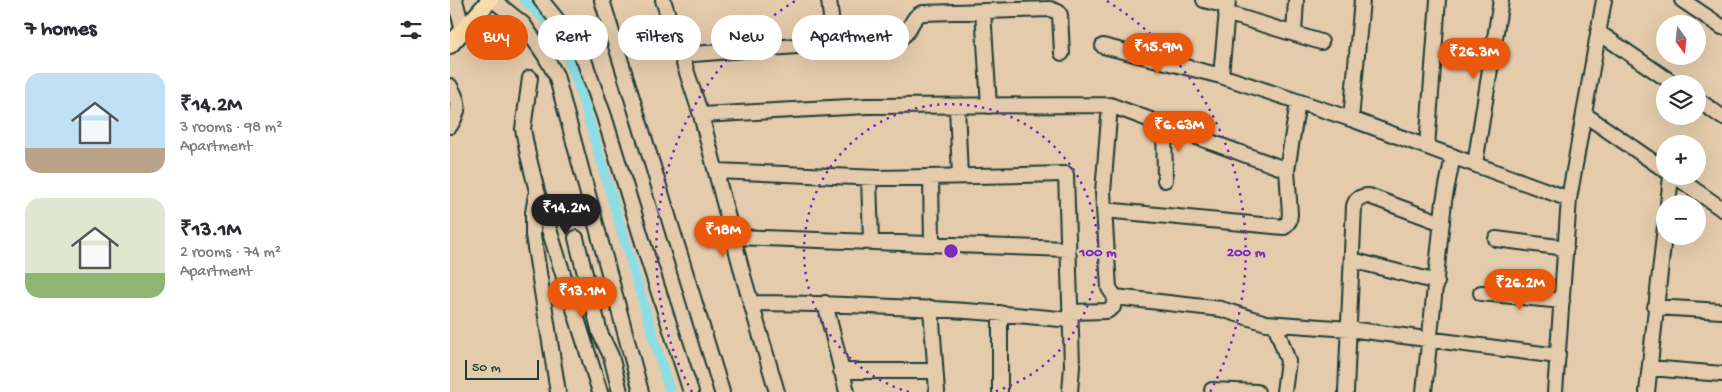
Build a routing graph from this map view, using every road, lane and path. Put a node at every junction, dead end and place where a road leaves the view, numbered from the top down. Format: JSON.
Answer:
{"nodes":[{"id":1,"x":455,"y":0,"type":"edge"},
{"id":2,"x":492,"y":0,"type":"edge"},
{"id":3,"x":541,"y":0,"type":"edge"},
{"id":4,"x":602,"y":0,"type":"edge"},
{"id":5,"x":663,"y":0,"type":"edge"},
{"id":6,"x":828,"y":0,"type":"edge"},
{"id":7,"x":1204,"y":0,"type":"edge"},
{"id":8,"x":1296,"y":0,"type":"edge"},
{"id":9,"x":1362,"y":0,"type":"edge"},
{"id":10,"x":1438,"y":0,"type":"edge"},
{"id":11,"x":1501,"y":0,"type":"edge"},
{"id":12,"x":1604,"y":0,"type":"edge"},
{"id":13,"x":1682,"y":0,"type":"edge"},
{"id":14,"x":1227,"y":6,"type":"edge"},
{"id":15,"x":983,"y":11,"type":"junction"},
{"id":16,"x":668,"y":15,"type":"edge"},
{"id":17,"x":830,"y":15,"type":"edge"},
{"id":18,"x":1722,"y":27,"type":"edge"},
{"id":19,"x":909,"y":29,"type":"edge"},
{"id":20,"x":463,"y":31,"type":"junction"},
{"id":21,"x":1598,"y":32,"type":"junction"},
{"id":22,"x":1294,"y":34,"type":"junction"},
{"id":23,"x":1321,"y":42,"type":"dead end"},
{"id":24,"x":450,"y":45,"type":"edge"},
{"id":25,"x":792,"y":46,"type":"edge"},
{"id":26,"x":1102,"y":46,"type":"dead end"},
{"id":27,"x":701,"y":53,"type":"edge"},
{"id":28,"x":1062,"y":53,"type":"dead end"},
{"id":29,"x":683,"y":60,"type":"edge"},
{"id":30,"x":1661,"y":75,"type":"edge"},
{"id":31,"x":1221,"y":76,"type":"junction"},
{"id":32,"x":530,"y":78,"type":"dead end"},
{"id":33,"x":450,"y":86,"type":"edge"},
{"id":34,"x":1298,"y":102,"type":"junction"},
{"id":35,"x":1110,"y":105,"type":"junction"},
{"id":36,"x":957,"y":106,"type":"junction"},
{"id":37,"x":989,"y":106,"type":"junction"},
{"id":38,"x":1706,"y":106,"type":"edge"},
{"id":39,"x":1584,"y":114,"type":"junction"},
{"id":40,"x":701,"y":115,"type":"junction"},
{"id":41,"x":1722,"y":117,"type":"edge"},
{"id":42,"x":1350,"y":119,"type":"junction"},
{"id":43,"x":1164,"y":125,"type":"junction"},
{"id":44,"x":450,"y":126,"type":"edge"},
{"id":45,"x":1427,"y":147,"type":"junction"},
{"id":46,"x":1453,"y":156,"type":"junction"},
{"id":47,"x":1475,"y":164,"type":"junction"},
{"id":48,"x":1656,"y":164,"type":"edge"},
{"id":49,"x":1287,"y":170,"type":"junction"},
{"id":50,"x":716,"y":172,"type":"junction"},
{"id":51,"x":960,"y":176,"type":"junction"},
{"id":52,"x":931,"y":177,"type":"junction"},
{"id":53,"x":869,"y":178,"type":"junction"},
{"id":54,"x":1165,"y":180,"type":"dead end"},
{"id":55,"x":1686,"y":185,"type":"edge"},
{"id":56,"x":537,"y":192,"type":"junction"},
{"id":57,"x":1569,"y":198,"type":"junction"},
{"id":58,"x":1722,"y":209,"type":"edge"},
{"id":59,"x":1104,"y":210,"type":"junction"},
{"id":60,"x":1442,"y":223,"type":"junction"},
{"id":61,"x":733,"y":236,"type":"junction"},
{"id":62,"x":576,"y":238,"type":"dead end"},
{"id":63,"x":1496,"y":238,"type":"dead end"},
{"id":64,"x":871,"y":242,"type":"junction"},
{"id":65,"x":932,"y":244,"type":"junction"},
{"id":66,"x":1663,"y":245,"type":"edge"},
{"id":67,"x":1566,"y":248,"type":"junction"},
{"id":68,"x":1068,"y":249,"type":"junction"},
{"id":69,"x":1352,"y":260,"type":"junction"},
{"id":70,"x":1437,"y":282,"type":"junction"},
{"id":71,"x":1481,"y":293,"type":"dead end"},
{"id":72,"x":1115,"y":297,"type":"junction"},
{"id":73,"x":1562,"y":301,"type":"junction"},
{"id":74,"x":751,"y":303,"type":"junction"},
{"id":75,"x":825,"y":303,"type":"junction"},
{"id":76,"x":1655,"y":307,"type":"junction"},
{"id":77,"x":931,"y":308,"type":"junction"},
{"id":78,"x":1722,"y":311,"type":"edge"},
{"id":79,"x":1000,"y":313,"type":"junction"},
{"id":80,"x":1070,"y":316,"type":"junction"},
{"id":81,"x":1276,"y":324,"type":"junction"},
{"id":82,"x":1349,"y":330,"type":"junction"},
{"id":83,"x":1430,"y":340,"type":"junction"},
{"id":84,"x":1558,"y":356,"type":"junction"},
{"id":85,"x":1650,"y":368,"type":"junction"},
{"id":86,"x":841,"y":371,"type":"junction"},
{"id":87,"x":935,"y":371,"type":"junction"},
{"id":88,"x":1722,"y":374,"type":"edge"},
{"id":89,"x":1212,"y":390,"type":"dead end"},
{"id":90,"x":558,"y":392,"type":"edge"},
{"id":91,"x":600,"y":392,"type":"edge"},
{"id":92,"x":620,"y":392,"type":"edge"},
{"id":93,"x":641,"y":392,"type":"edge"},
{"id":94,"x":691,"y":392,"type":"edge"},
{"id":95,"x":722,"y":392,"type":"edge"},
{"id":96,"x":777,"y":392,"type":"edge"},
{"id":97,"x":847,"y":392,"type":"edge"},
{"id":98,"x":937,"y":392,"type":"edge"},
{"id":99,"x":1000,"y":392,"type":"edge"},
{"id":100,"x":1070,"y":392,"type":"edge"},
{"id":101,"x":1257,"y":392,"type":"edge"},
{"id":102,"x":1284,"y":392,"type":"edge"},
{"id":103,"x":1346,"y":392,"type":"edge"},
{"id":104,"x":1424,"y":392,"type":"edge"},
{"id":105,"x":1555,"y":392,"type":"edge"},
{"id":106,"x":1647,"y":392,"type":"edge"}],
"edges":[{"from":1,"to":20,"type":"street"},
{"from":2,"to":20,"type":"main road"},
{"from":2,"to":93,"type":"street"},
{"from":3,"to":94,"type":"street"},
{"from":4,"to":95,"type":"street"},
{"from":5,"to":16,"type":"street"},
{"from":6,"to":17,"type":"street"},
{"from":7,"to":14,"type":"street"},
{"from":8,"to":22,"type":"street"},
{"from":9,"to":42,"type":"street"},
{"from":10,"to":45,"type":"street"},
{"from":11,"to":47,"type":"street"},
{"from":12,"to":21,"type":"street"},
{"from":13,"to":18,"type":"street"},
{"from":14,"to":22,"type":"street"},
{"from":14,"to":31,"type":"street"},
{"from":15,"to":19,"type":"street"},
{"from":15,"to":28,"type":"street"},
{"from":15,"to":37,"type":"street"},
{"from":20,"to":24,"type":"main road"},
{"from":21,"to":30,"type":"street"},
{"from":21,"to":39,"type":"street"},
{"from":22,"to":23,"type":"street"},
{"from":25,"to":27,"type":"street"},
{"from":26,"to":31,"type":"street"},
{"from":29,"to":40,"type":"street"},
{"from":31,"to":34,"type":"street"},
{"from":32,"to":56,"type":"street"},
{"from":33,"to":44,"type":"street"},
{"from":34,"to":42,"type":"street"},
{"from":34,"to":49,"type":"street"},
{"from":35,"to":37,"type":"street"},
{"from":35,"to":43,"type":"street"},
{"from":35,"to":59,"type":"street"},
{"from":36,"to":37,"type":"street"},
{"from":36,"to":40,"type":"street"},
{"from":36,"to":51,"type":"street"},
{"from":38,"to":41,"type":"street"},
{"from":39,"to":48,"type":"street"},
{"from":39,"to":57,"type":"street"},
{"from":40,"to":50,"type":"street"},
{"from":42,"to":45,"type":"street"},
{"from":43,"to":49,"type":"street"},
{"from":43,"to":54,"type":"street"},
{"from":45,"to":46,"type":"street"},
{"from":46,"to":47,"type":"street"},
{"from":46,"to":60,"type":"street"},
{"from":47,"to":57,"type":"street"},
{"from":49,"to":59,"type":"street"},
{"from":50,"to":53,"type":"street"},
{"from":50,"to":61,"type":"street"},
{"from":51,"to":52,"type":"street"},
{"from":51,"to":68,"type":"street"},
{"from":52,"to":53,"type":"street"},
{"from":52,"to":65,"type":"street"},
{"from":53,"to":64,"type":"street"},
{"from":55,"to":58,"type":"street"},
{"from":56,"to":90,"type":"street"},
{"from":56,"to":91,"type":"street"},
{"from":57,"to":67,"type":"street"},
{"from":59,"to":72,"type":"street"},
{"from":60,"to":69,"type":"street"},
{"from":60,"to":70,"type":"street"},
{"from":61,"to":64,"type":"street"},
{"from":61,"to":74,"type":"street"},
{"from":62,"to":92,"type":"street"},
{"from":63,"to":67,"type":"street"},
{"from":64,"to":65,"type":"street"},
{"from":65,"to":68,"type":"street"},
{"from":66,"to":76,"type":"street"},
{"from":67,"to":73,"type":"street"},
{"from":68,"to":80,"type":"street"},
{"from":69,"to":70,"type":"street"},
{"from":69,"to":82,"type":"street"},
{"from":70,"to":83,"type":"street"},
{"from":71,"to":73,"type":"street"},
{"from":72,"to":80,"type":"street"},
{"from":72,"to":81,"type":"street"},
{"from":73,"to":84,"type":"street"},
{"from":74,"to":75,"type":"street"},
{"from":74,"to":96,"type":"street"},
{"from":75,"to":77,"type":"street"},
{"from":75,"to":86,"type":"street"},
{"from":76,"to":78,"type":"street"},
{"from":76,"to":85,"type":"street"},
{"from":77,"to":79,"type":"street"},
{"from":77,"to":87,"type":"street"},
{"from":79,"to":80,"type":"street"},
{"from":79,"to":99,"type":"street"},
{"from":80,"to":100,"type":"street"},
{"from":81,"to":82,"type":"street"},
{"from":81,"to":102,"type":"street"},
{"from":82,"to":83,"type":"street"},
{"from":82,"to":103,"type":"street"},
{"from":83,"to":84,"type":"street"},
{"from":83,"to":104,"type":"street"},
{"from":84,"to":105,"type":"street"},
{"from":85,"to":88,"type":"street"},
{"from":85,"to":106,"type":"street"},
{"from":86,"to":87,"type":"street"},
{"from":86,"to":97,"type":"street"},
{"from":87,"to":98,"type":"street"},
{"from":89,"to":101,"type":"street"}]}
